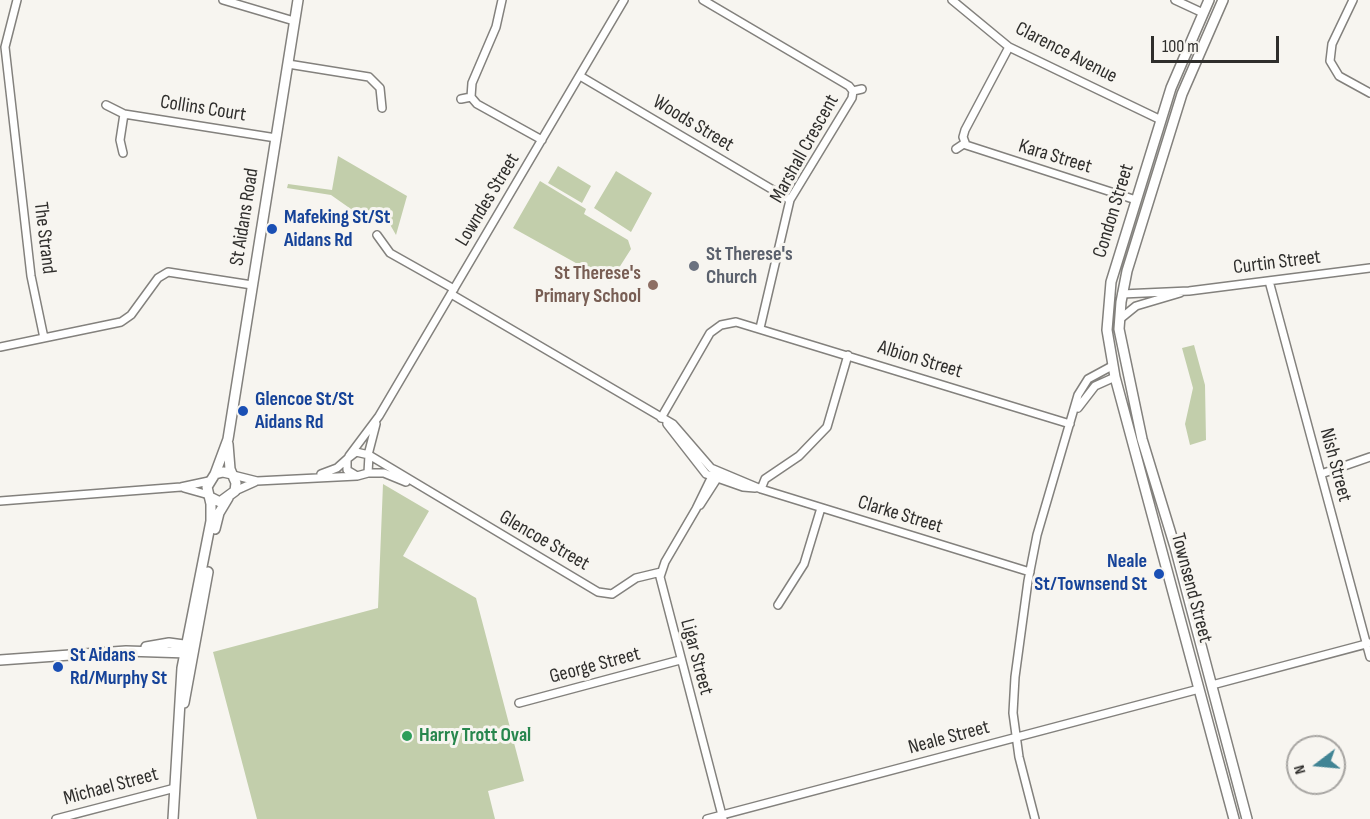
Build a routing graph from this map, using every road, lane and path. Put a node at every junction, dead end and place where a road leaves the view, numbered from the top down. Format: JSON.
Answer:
{"nodes":[{"id":1,"x":17,"y":0,"type":"edge"},
{"id":2,"x":223,"y":0,"type":"edge"},
{"id":3,"x":298,"y":0,"type":"edge"},
{"id":4,"x":502,"y":0,"type":"edge"},
{"id":5,"x":624,"y":0,"type":"edge"},
{"id":6,"x":703,"y":0,"type":"edge"},
{"id":7,"x":952,"y":0,"type":"edge"},
{"id":8,"x":1175,"y":0,"type":"edge"},
{"id":9,"x":1209,"y":0,"type":"edge"},
{"id":10,"x":1223,"y":0,"type":"edge"},
{"id":11,"x":1353,"y":0,"type":"edge"},
{"id":12,"x":1203,"y":13,"type":"junction"},
{"id":13,"x":1214,"y":18,"type":"junction"},
{"id":14,"x":294,"y":21,"type":"junction"},
{"id":15,"x":1009,"y":47,"type":"junction"},
{"id":16,"x":288,"y":64,"type":"junction"},
{"id":17,"x":580,"y":76,"type":"junction"},
{"id":18,"x":862,"y":89,"type":"dead end"},
{"id":19,"x":854,"y":91,"type":"junction"},
{"id":20,"x":1370,"y":93,"type":"edge"},
{"id":21,"x":471,"y":97,"type":"junction"},
{"id":22,"x":461,"y":99,"type":"dead end"},
{"id":23,"x":106,"y":105,"type":"dead end"},
{"id":24,"x":382,"y":108,"type":"dead end"},
{"id":25,"x":124,"y":114,"type":"junction"},
{"id":26,"x":1161,"y":120,"type":"junction"},
{"id":27,"x":1173,"y":124,"type":"junction"},
{"id":28,"x":276,"y":138,"type":"junction"},
{"id":29,"x":542,"y":140,"type":"junction"},
{"id":30,"x":965,"y":143,"type":"junction"},
{"id":31,"x":956,"y":148,"type":"dead end"},
{"id":32,"x":123,"y":153,"type":"dead end"},
{"id":33,"x":790,"y":200,"type":"junction"},
{"id":34,"x":1136,"y":200,"type":"junction"},
{"id":35,"x":377,"y":235,"type":"dead end"},
{"id":36,"x":1370,"y":268,"type":"edge"},
{"id":37,"x":1269,"y":281,"type":"junction"},
{"id":38,"x":252,"y":285,"type":"junction"},
{"id":39,"x":1189,"y":291,"type":"junction"},
{"id":40,"x":452,"y":292,"type":"junction"},
{"id":41,"x":1122,"y":294,"type":"junction"},
{"id":42,"x":1119,"y":320,"type":"junction"},
{"id":43,"x":760,"y":328,"type":"junction"},
{"id":44,"x":44,"y":338,"type":"junction"},
{"id":45,"x":0,"y":347,"type":"edge"},
{"id":46,"x":848,"y":355,"type":"junction"},
{"id":47,"x":1112,"y":366,"type":"junction"},
{"id":48,"x":1126,"y":367,"type":"joint"},
{"id":49,"x":1115,"y":376,"type":"junction"},
{"id":50,"x":379,"y":416,"type":"junction"},
{"id":51,"x":661,"y":418,"type":"junction"},
{"id":52,"x":1070,"y":424,"type":"junction"},
{"id":53,"x":228,"y":439,"type":"junction"},
{"id":54,"x":369,"y":455,"type":"junction"},
{"id":55,"x":348,"y":457,"type":"junction"},
{"id":56,"x":1370,"y":457,"type":"edge"},
{"id":57,"x":368,"y":473,"type":"junction"},
{"id":58,"x":716,"y":474,"type":"junction"},
{"id":59,"x":1321,"y":474,"type":"junction"},
{"id":60,"x":233,"y":475,"type":"junction"},
{"id":61,"x":316,"y":476,"type":"junction"},
{"id":62,"x":357,"y":476,"type":"junction"},
{"id":63,"x":212,"y":478,"type":"junction"},
{"id":64,"x":257,"y":481,"type":"junction"},
{"id":65,"x":414,"y":485,"type":"junction"},
{"id":66,"x":181,"y":487,"type":"junction"},
{"id":67,"x":761,"y":489,"type":"junction"},
{"id":68,"x":232,"y":495,"type":"junction"},
{"id":69,"x":209,"y":496,"type":"junction"},
{"id":70,"x":0,"y":501,"type":"edge"},
{"id":71,"x":821,"y":508,"type":"junction"},
{"id":72,"x":661,"y":572,"type":"junction"},
{"id":73,"x":1030,"y":572,"type":"junction"},
{"id":74,"x":778,"y":604,"type":"dead end"},
{"id":75,"x":1368,"y":643,"type":"edge"},
{"id":76,"x":190,"y":649,"type":"junction"},
{"id":77,"x":1370,"y":657,"type":"edge"},
{"id":78,"x":0,"y":660,"type":"edge"},
{"id":79,"x":680,"y":660,"type":"junction"},
{"id":80,"x":1212,"y":685,"type":"junction"},
{"id":81,"x":1199,"y":689,"type":"junction"},
{"id":82,"x":519,"y":704,"type":"dead end"},
{"id":83,"x":1015,"y":739,"type":"junction"},
{"id":84,"x":175,"y":788,"type":"junction"},
{"id":85,"x":723,"y":817,"type":"edge"},
{"id":86,"x":56,"y":819,"type":"edge"},
{"id":87,"x":173,"y":819,"type":"edge"},
{"id":88,"x":707,"y":819,"type":"edge"},
{"id":89,"x":1035,"y":819,"type":"edge"},
{"id":90,"x":1234,"y":819,"type":"edge"},
{"id":91,"x":1247,"y":819,"type":"edge"}],
"edges":[{"from":1,"to":44,"type":"street","name":"The Strand"},
{"from":2,"to":14,"type":"street"},
{"from":3,"to":14,"type":"main road","name":"St Aidans Road"},
{"from":4,"to":21,"type":"street"},
{"from":5,"to":17,"type":"street","name":"Lowndes Street"},
{"from":6,"to":19,"type":"street","name":"Marshall Crescent"},
{"from":7,"to":15,"type":"street","name":"Clarence Avenue"},
{"from":8,"to":12,"type":"street"},
{"from":9,"to":12,"type":"main road","name":"Condon Street"},
{"from":10,"to":13,"type":"main road","name":"Condon Street"},
{"from":11,"to":20,"type":"street"},
{"from":12,"to":13,"type":"main road"},
{"from":12,"to":26,"type":"main road","name":"Condon Street"},
{"from":13,"to":27,"type":"main road","name":"Condon Street"},
{"from":14,"to":16,"type":"main road","name":"St Aidans Road"},
{"from":15,"to":26,"type":"street","name":"Clarence Avenue"},
{"from":15,"to":30,"type":"street"},
{"from":16,"to":24,"type":"street"},
{"from":16,"to":28,"type":"main road","name":"St Aidans Road"},
{"from":17,"to":29,"type":"street","name":"Lowndes Street"},
{"from":17,"to":33,"type":"street","name":"Woods Street"},
{"from":18,"to":19,"type":"street","name":"Marshall Crescent"},
{"from":19,"to":33,"type":"street","name":"Marshall Crescent"},
{"from":21,"to":22,"type":"street"},
{"from":21,"to":29,"type":"street"},
{"from":23,"to":25,"type":"street","name":"Collins Court"},
{"from":25,"to":28,"type":"street","name":"Collins Court"},
{"from":25,"to":32,"type":"street"},
{"from":26,"to":27,"type":"main road","name":"Clarence Avenue"},
{"from":26,"to":34,"type":"main road","name":"Condon Street"},
{"from":27,"to":41,"type":"main road","name":"Condon Street"},
{"from":28,"to":38,"type":"main road","name":"St Aidans Road"},
{"from":29,"to":40,"type":"street","name":"Lowndes Street"},
{"from":30,"to":31,"type":"street"},
{"from":30,"to":34,"type":"street","name":"Kara Street"},
{"from":33,"to":43,"type":"street","name":"Marshall Crescent"},
{"from":34,"to":47,"type":"main road","name":"Condon Street"},
{"from":35,"to":40,"type":"street"},
{"from":36,"to":37,"type":"street","name":"Curtin Street"},
{"from":37,"to":39,"type":"street","name":"Curtin Street"},
{"from":37,"to":59,"type":"street","name":"Nish Street"},
{"from":38,"to":44,"type":"street"},
{"from":38,"to":53,"type":"main road","name":"St Aidans Road"},
{"from":39,"to":41,"type":"street","name":"Curtin Street"},
{"from":39,"to":42,"type":"street","name":"Curtin Street"},
{"from":40,"to":50,"type":"street","name":"Lowndes Street"},
{"from":40,"to":51,"type":"street"},
{"from":41,"to":42,"type":"main road","name":"Condon Street"},
{"from":41,"to":47,"type":"main road"},
{"from":42,"to":48,"type":"main road","name":"Condon Street"},
{"from":43,"to":46,"type":"street","name":"Albion Street"},
{"from":43,"to":51,"type":"street"},
{"from":44,"to":45,"type":"street"},
{"from":46,"to":52,"type":"street","name":"Albion Street"},
{"from":46,"to":67,"type":"street"},
{"from":47,"to":49,"type":"main road","name":"Townsend Street"},
{"from":47,"to":52,"type":"street"},
{"from":48,"to":80,"type":"main road","name":"Townsend Street"},
{"from":49,"to":52,"type":"street"},
{"from":49,"to":81,"type":"main road","name":"Townsend Street"},
{"from":50,"to":54,"type":"street","name":"Lowndes Street"},
{"from":50,"to":55,"type":"street","name":"Lowndes Street"},
{"from":51,"to":58,"type":"street"},
{"from":52,"to":73,"type":"street"},
{"from":53,"to":60,"type":"main road","name":"St Aidans Road"},
{"from":53,"to":63,"type":"main road","name":"St Aidans Road"},
{"from":54,"to":55,"type":"street"},
{"from":54,"to":57,"type":"street"},
{"from":54,"to":65,"type":"street","name":"Glencoe Street"},
{"from":55,"to":61,"type":"street"},
{"from":55,"to":62,"type":"street"},
{"from":56,"to":59,"type":"street"},
{"from":57,"to":62,"type":"street"},
{"from":57,"to":65,"type":"street","name":"Glencoe Street"},
{"from":58,"to":67,"type":"street","name":"Clarke Street"},
{"from":58,"to":72,"type":"street"},
{"from":59,"to":75,"type":"street","name":"Nish Street"},
{"from":60,"to":63,"type":"main road"},
{"from":60,"to":64,"type":"street"},
{"from":60,"to":68,"type":"main road"},
{"from":61,"to":62,"type":"street"},
{"from":61,"to":64,"type":"street"},
{"from":63,"to":66,"type":"street"},
{"from":63,"to":69,"type":"main road"},
{"from":64,"to":68,"type":"street"},
{"from":65,"to":72,"type":"street","name":"Glencoe Street"},
{"from":66,"to":69,"type":"street"},
{"from":66,"to":70,"type":"street"},
{"from":67,"to":71,"type":"street","name":"Clarke Street"},
{"from":68,"to":69,"type":"main road"},
{"from":68,"to":76,"type":"main road"},
{"from":69,"to":76,"type":"main road"},
{"from":71,"to":73,"type":"street","name":"Clarke Street"},
{"from":71,"to":74,"type":"street"},
{"from":72,"to":79,"type":"street","name":"Ligar Street"},
{"from":73,"to":83,"type":"street"},
{"from":75,"to":77,"type":"street","name":"Nish Street"},
{"from":75,"to":80,"type":"street"},
{"from":76,"to":78,"type":"main road"},
{"from":76,"to":84,"type":"main road"},
{"from":79,"to":82,"type":"street","name":"George Street"},
{"from":79,"to":85,"type":"street","name":"Ligar Street"},
{"from":80,"to":91,"type":"main road","name":"Townsend Street"},
{"from":81,"to":83,"type":"street","name":"Neale Street"},
{"from":81,"to":90,"type":"main road","name":"Townsend Street"},
{"from":83,"to":85,"type":"street","name":"Neale Street"},
{"from":83,"to":89,"type":"street"},
{"from":84,"to":86,"type":"street","name":"Michael Street"},
{"from":84,"to":87,"type":"main road"},
{"from":85,"to":88,"type":"street","name":"Neale Street"}]}
